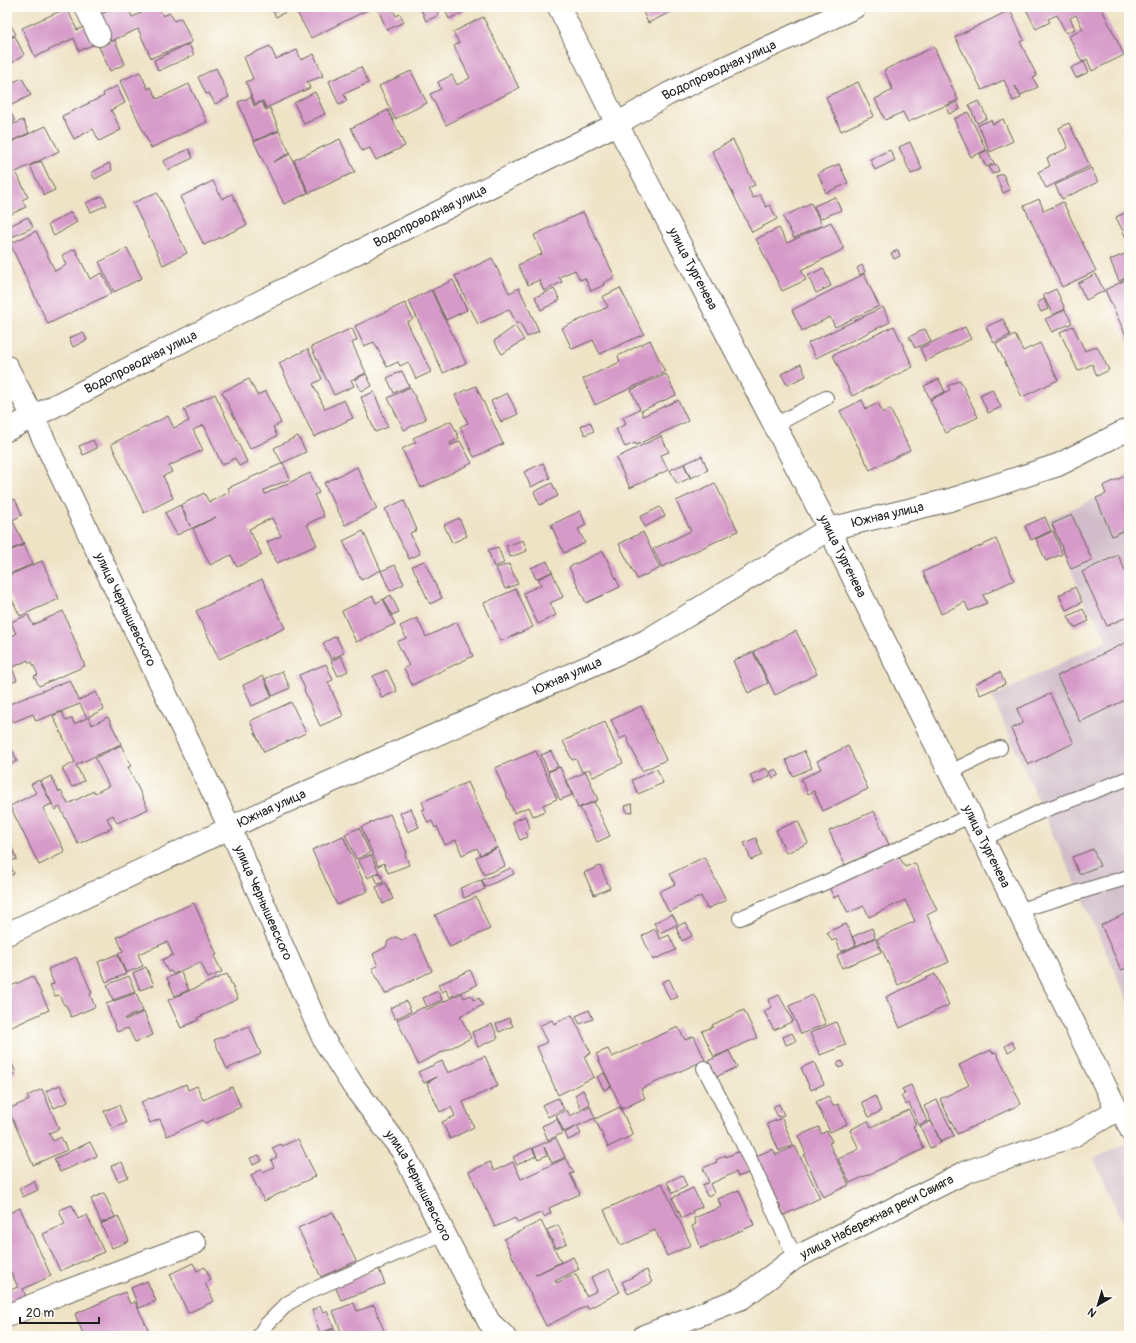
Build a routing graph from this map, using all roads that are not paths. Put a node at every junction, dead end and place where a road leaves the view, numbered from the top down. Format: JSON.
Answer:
{"nodes":[{"id":1,"x":86,"y":7,"type":"edge"},
{"id":2,"x":559,"y":7,"type":"edge"},
{"id":3,"x":855,"y":7,"type":"edge"},
{"id":4,"x":99,"y":35,"type":"dead end"},
{"id":5,"x":617,"y":124,"type":"junction"},
{"id":6,"x":7,"y":367,"type":"edge"},
{"id":7,"x":826,"y":398,"type":"dead end"},
{"id":8,"x":33,"y":417,"type":"junction"},
{"id":9,"x":775,"y":425,"type":"junction"},
{"id":10,"x":1129,"y":429,"type":"edge"},
{"id":11,"x":7,"y":430,"type":"edge"},
{"id":12,"x":829,"y":529,"type":"junction"},
{"id":13,"x":1000,"y":748,"type":"dead end"},
{"id":14,"x":950,"y":772,"type":"junction"},
{"id":15,"x":1129,"y":778,"type":"edge"},
{"id":16,"x":972,"y":815,"type":"junction"},
{"id":17,"x":230,"y":828,"type":"junction"},
{"id":18,"x":984,"y":839,"type":"junction"},
{"id":19,"x":1129,"y":877,"type":"edge"},
{"id":20,"x":1017,"y":911,"type":"junction"},
{"id":21,"x":740,"y":918,"type":"dead end"},
{"id":22,"x":7,"y":934,"type":"edge"},
{"id":23,"x":704,"y":1068,"type":"dead end"},
{"id":24,"x":1116,"y":1110,"type":"junction"},
{"id":25,"x":1129,"y":1135,"type":"edge"},
{"id":26,"x":444,"y":1232,"type":"junction"},
{"id":27,"x":195,"y":1243,"type":"dead end"},
{"id":28,"x":795,"y":1258,"type":"junction"},
{"id":29,"x":7,"y":1316,"type":"edge"},
{"id":30,"x":259,"y":1336,"type":"edge"},
{"id":31,"x":503,"y":1336,"type":"edge"},
{"id":32,"x":644,"y":1336,"type":"edge"}],
"edges":[{"from":1,"to":4,"type":"street"},
{"from":2,"to":5,"type":"street","name":"улица Тургенева"},
{"from":3,"to":5,"type":"street","name":"Водопроводная улица"},
{"from":5,"to":8,"type":"street","name":"Водопроводная улица"},
{"from":5,"to":9,"type":"street","name":"улица Тургенева"},
{"from":6,"to":8,"type":"street","name":"улица Чернышевского"},
{"from":7,"to":9,"type":"lane"},
{"from":8,"to":11,"type":"street","name":"Водопроводная улица"},
{"from":8,"to":17,"type":"street","name":"улица Чернышевского"},
{"from":9,"to":12,"type":"street","name":"улица Тургенева"},
{"from":10,"to":12,"type":"street","name":"Южная улица"},
{"from":12,"to":14,"type":"street","name":"улица Тургенева"},
{"from":12,"to":17,"type":"street","name":"Южная улица"},
{"from":13,"to":14,"type":"lane"},
{"from":14,"to":16,"type":"street","name":"улица Тургенева"},
{"from":15,"to":18,"type":"lane"},
{"from":16,"to":18,"type":"street","name":"улица Тургенева"},
{"from":16,"to":21,"type":"lane"},
{"from":17,"to":22,"type":"street","name":"Южная улица"},
{"from":17,"to":26,"type":"street","name":"улица Чернышевского"},
{"from":18,"to":20,"type":"street","name":"улица Тургенева"},
{"from":19,"to":20,"type":"lane"},
{"from":20,"to":24,"type":"street","name":"улица Тургенева"},
{"from":23,"to":28,"type":"lane"},
{"from":24,"to":25,"type":"lane"},
{"from":24,"to":28,"type":"street","name":"улица Набережная реки Свияга"},
{"from":26,"to":30,"type":"lane"},
{"from":26,"to":31,"type":"street","name":"улица Чернышевского"},
{"from":27,"to":29,"type":"street"},
{"from":28,"to":32,"type":"street","name":"улица Набережная реки Свияга"}]}
